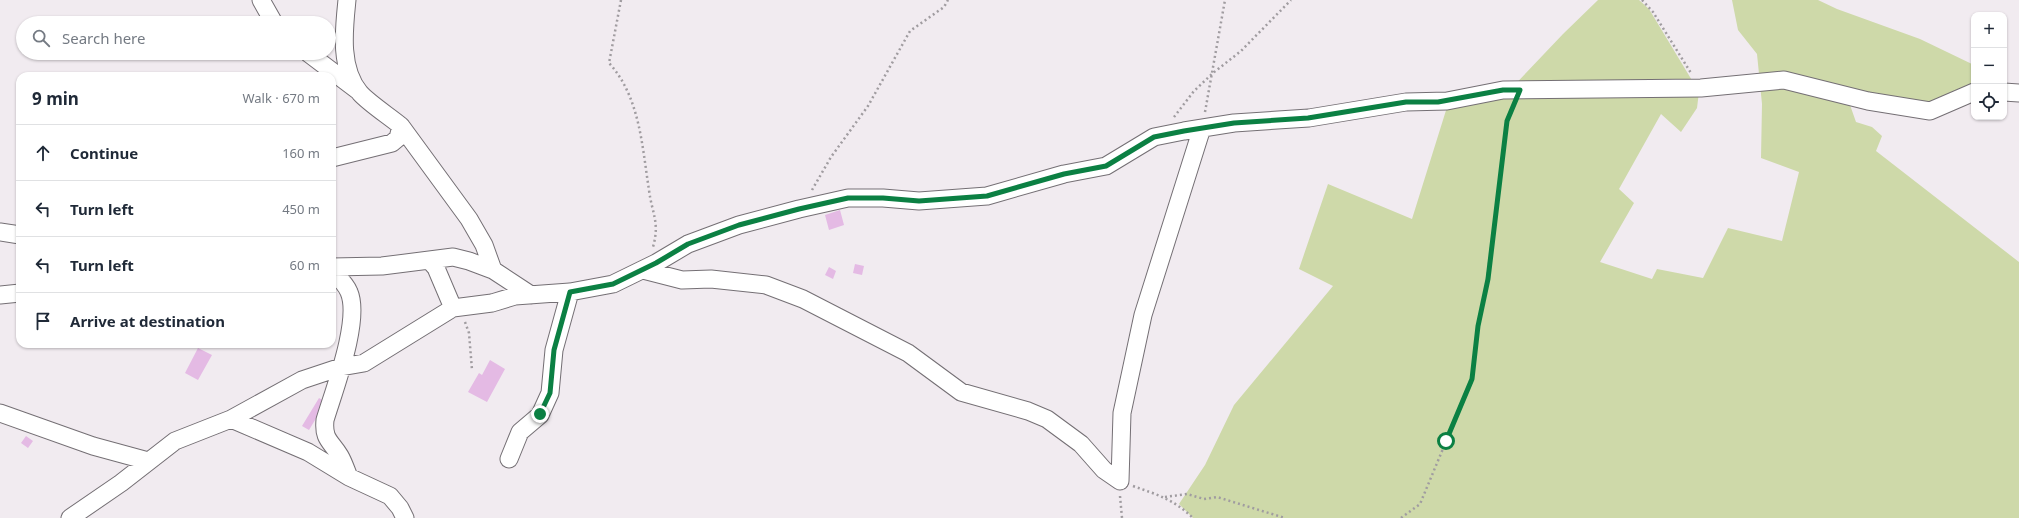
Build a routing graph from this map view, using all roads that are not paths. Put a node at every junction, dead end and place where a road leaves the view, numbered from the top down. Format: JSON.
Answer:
{"nodes":[{"id":1,"x":261,"y":0,"type":"edge"},
{"id":2,"x":346,"y":0,"type":"edge"},
{"id":3,"x":270,"y":16,"type":"edge"},
{"id":4,"x":317,"y":60,"type":"edge"},
{"id":5,"x":333,"y":72,"type":"edge"},
{"id":6,"x":336,"y":75,"type":"edge"},
{"id":7,"x":2007,"y":92,"type":"edge"},
{"id":8,"x":360,"y":93,"type":"junction"},
{"id":9,"x":1971,"y":93,"type":"edge"},
{"id":10,"x":2019,"y":93,"type":"edge"},
{"id":11,"x":401,"y":126,"type":"junction"},
{"id":12,"x":1202,"y":128,"type":"junction"},
{"id":13,"x":336,"y":157,"type":"edge"},
{"id":14,"x":0,"y":232,"type":"edge"},
{"id":15,"x":16,"y":235,"type":"edge"},
{"id":16,"x":429,"y":260,"type":"junction"},
{"id":17,"x":336,"y":267,"type":"edge"},
{"id":18,"x":493,"y":270,"type":"junction"},
{"id":19,"x":643,"y":270,"type":"junction"},
{"id":20,"x":336,"y":276,"type":"edge"},
{"id":21,"x":570,"y":292,"type":"junction"},
{"id":22,"x":16,"y":293,"type":"edge"},
{"id":23,"x":0,"y":295,"type":"edge"},
{"id":24,"x":531,"y":295,"type":"junction"},
{"id":25,"x":453,"y":308,"type":"junction"},
{"id":26,"x":341,"y":368,"type":"junction"},
{"id":27,"x":0,"y":413,"type":"edge"},
{"id":28,"x":231,"y":419,"type":"junction"},
{"id":29,"x":509,"y":459,"type":"dead end"},
{"id":30,"x":148,"y":461,"type":"junction"},
{"id":31,"x":349,"y":476,"type":"junction"},
{"id":32,"x":70,"y":518,"type":"edge"},
{"id":33,"x":405,"y":518,"type":"edge"}],
"edges":[{"from":1,"to":3,"type":"street"},
{"from":2,"to":8,"type":"street"},
{"from":4,"to":5,"type":"street"},
{"from":6,"to":8,"type":"street"},
{"from":7,"to":10,"type":"street"},
{"from":8,"to":11,"type":"street"},
{"from":9,"to":12,"type":"street"},
{"from":11,"to":13,"type":"street"},
{"from":11,"to":18,"type":"street"},
{"from":12,"to":19,"type":"street"},
{"from":12,"to":19,"type":"street"},
{"from":14,"to":15,"type":"street"},
{"from":16,"to":17,"type":"street"},
{"from":16,"to":18,"type":"street"},
{"from":16,"to":25,"type":"street"},
{"from":18,"to":24,"type":"street"},
{"from":19,"to":21,"type":"street"},
{"from":20,"to":26,"type":"street"},
{"from":21,"to":24,"type":"street"},
{"from":21,"to":29,"type":"street"},
{"from":22,"to":23,"type":"street"},
{"from":24,"to":25,"type":"street"},
{"from":25,"to":26,"type":"street"},
{"from":26,"to":28,"type":"street"},
{"from":26,"to":31,"type":"street"},
{"from":27,"to":30,"type":"street"},
{"from":28,"to":30,"type":"street"},
{"from":28,"to":31,"type":"street"},
{"from":30,"to":32,"type":"street"},
{"from":31,"to":33,"type":"street"}]}
